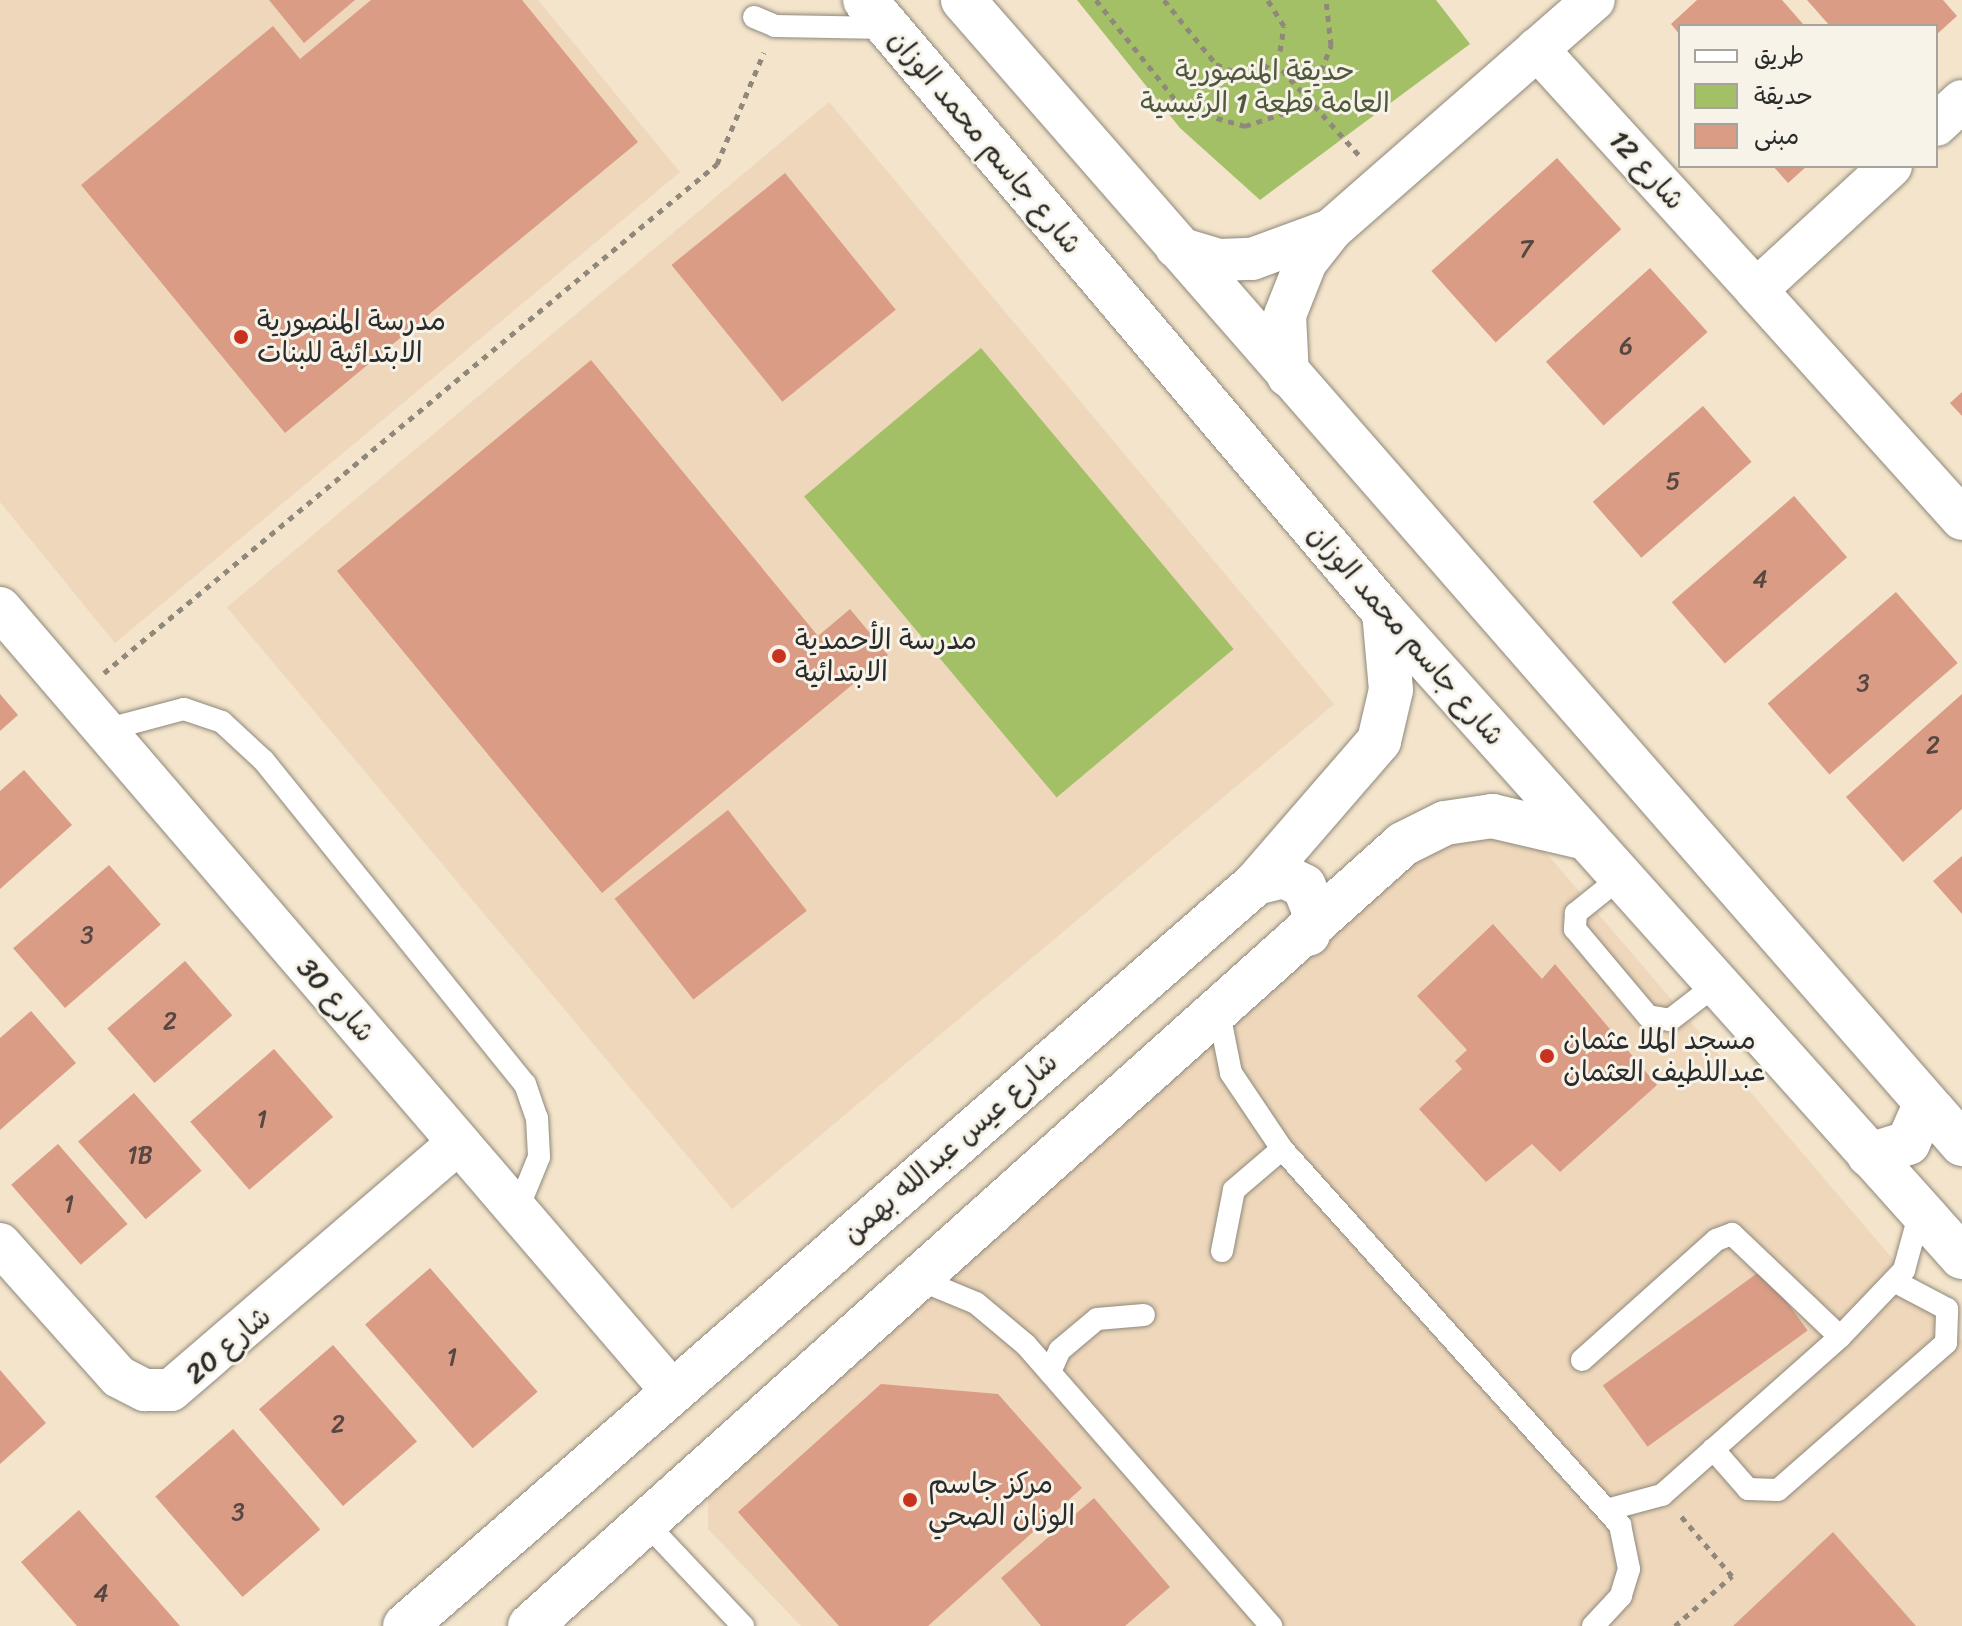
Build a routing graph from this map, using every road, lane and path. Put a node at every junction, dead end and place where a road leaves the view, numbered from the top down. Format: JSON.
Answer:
{"nodes":[{"id":1,"x":963,"y":0,"type":"edge"},
{"id":2,"x":1096,"y":0,"type":"edge"},
{"id":3,"x":1164,"y":0,"type":"edge"},
{"id":4,"x":1268,"y":0,"type":"edge"},
{"id":5,"x":1326,"y":0,"type":"edge"},
{"id":6,"x":1594,"y":0,"type":"edge"},
{"id":7,"x":876,"y":14,"type":"edge"},
{"id":8,"x":764,"y":21,"type":"joint"},
{"id":9,"x":1537,"y":49,"type":"junction"},
{"id":10,"x":1274,"y":61,"type":"junction"},
{"id":11,"x":1304,"y":99,"type":"junction"},
{"id":12,"x":1962,"y":101,"type":"edge"},
{"id":13,"x":1938,"y":123,"type":"edge"},
{"id":14,"x":1889,"y":168,"type":"edge"},
{"id":15,"x":1386,"y":183,"type":"junction"},
{"id":16,"x":1332,"y":229,"type":"junction"},
{"id":17,"x":1176,"y":247,"type":"junction"},
{"id":18,"x":1756,"y":290,"type":"junction"},
{"id":19,"x":1288,"y":376,"type":"junction"},
{"id":20,"x":1962,"y":519,"type":"edge"},
{"id":21,"x":0,"y":608,"type":"edge"},
{"id":22,"x":1384,"y":612,"type":"junction"},
{"id":23,"x":76,"y":696,"type":"junction"},
{"id":24,"x":105,"y":730,"type":"junction"},
{"id":25,"x":1586,"y":838,"type":"junction"},
{"id":26,"x":1621,"y":877,"type":"junction"},
{"id":27,"x":1256,"y":883,"type":"junction"},
{"id":28,"x":1308,"y":934,"type":"junction"},
{"id":29,"x":1717,"y":984,"type":"junction"},
{"id":30,"x":1219,"y":1013,"type":"junction"},
{"id":31,"x":1925,"y":1105,"type":"junction"},
{"id":32,"x":458,"y":1143,"type":"junction"},
{"id":33,"x":1962,"y":1144,"type":"edge"},
{"id":34,"x":1282,"y":1149,"type":"junction"},
{"id":35,"x":1869,"y":1155,"type":"junction"},
{"id":36,"x":517,"y":1211,"type":"junction"},
{"id":37,"x":1920,"y":1212,"type":"junction"},
{"id":38,"x":0,"y":1244,"type":"edge"},
{"id":39,"x":1222,"y":1251,"type":"dead end"},
{"id":40,"x":1962,"y":1257,"type":"edge"},
{"id":41,"x":918,"y":1279,"type":"junction"},
{"id":42,"x":1894,"y":1281,"type":"junction"},
{"id":43,"x":1144,"y":1315,"type":"dead end"},
{"id":44,"x":1840,"y":1337,"type":"junction"},
{"id":45,"x":1582,"y":1360,"type":"dead end"},
{"id":46,"x":1050,"y":1372,"type":"junction"},
{"id":47,"x":672,"y":1391,"type":"junction"},
{"id":48,"x":1713,"y":1449,"type":"junction"},
{"id":49,"x":1662,"y":1495,"type":"junction"},
{"id":50,"x":1610,"y":1509,"type":"junction"},
{"id":51,"x":645,"y":1522,"type":"junction"},
{"id":52,"x":405,"y":1626,"type":"edge"},
{"id":53,"x":530,"y":1626,"type":"edge"},
{"id":54,"x":743,"y":1626,"type":"edge"},
{"id":55,"x":1271,"y":1626,"type":"edge"},
{"id":56,"x":1593,"y":1626,"type":"edge"},
{"id":57,"x":1675,"y":1626,"type":"edge"}],
"edges":[{"from":1,"to":17,"type":"street"},
{"from":2,"to":11,"type":"path"},
{"from":3,"to":10,"type":"path"},
{"from":4,"to":10,"type":"path"},
{"from":5,"to":11,"type":"path"},
{"from":6,"to":9,"type":"street"},
{"from":7,"to":8,"type":"lane"},
{"from":7,"to":22,"type":"street","name":"شارع جاسم محمد الوزان"},
{"from":8,"to":23,"type":"path"},
{"from":9,"to":15,"type":"street"},
{"from":9,"to":18,"type":"street","name":"شارع 12"},
{"from":10,"to":11,"type":"path"},
{"from":11,"to":15,"type":"path"},
{"from":12,"to":13,"type":"street"},
{"from":14,"to":18,"type":"street"},
{"from":15,"to":16,"type":"street"},
{"from":16,"to":17,"type":"street"},
{"from":16,"to":19,"type":"street"},
{"from":17,"to":19,"type":"street"},
{"from":18,"to":20,"type":"street","name":"شارع 12"},
{"from":19,"to":31,"type":"street"},
{"from":21,"to":23,"type":"street","name":"شارع 30"},
{"from":22,"to":25,"type":"street","name":"شارع جاسم محمد الوزان"},
{"from":22,"to":27,"type":"street","name":"شارع عيس عبدالله بهمن"},
{"from":23,"to":24,"type":"street","name":"شارع 30"},
{"from":24,"to":32,"type":"street","name":"شارع 30"},
{"from":24,"to":36,"type":"lane"},
{"from":25,"to":26,"type":"street","name":"شارع جاسم محمد الوزان"},
{"from":25,"to":28,"type":"street"},
{"from":26,"to":29,"type":"street","name":"شارع جاسم محمد الوزان"},
{"from":26,"to":29,"type":"lane"},
{"from":27,"to":28,"type":"street"},
{"from":27,"to":47,"type":"street","name":"شارع عيس عبدالله بهمن"},
{"from":28,"to":30,"type":"street"},
{"from":29,"to":35,"type":"street","name":"شارع جاسم محمد الوزان"},
{"from":30,"to":34,"type":"lane"},
{"from":30,"to":41,"type":"street"},
{"from":31,"to":33,"type":"street"},
{"from":31,"to":35,"type":"street"},
{"from":32,"to":36,"type":"street","name":"شارع 30"},
{"from":32,"to":38,"type":"street","name":"شارع 20"},
{"from":34,"to":39,"type":"lane"},
{"from":34,"to":50,"type":"lane"},
{"from":35,"to":37,"type":"street","name":"شارع جاسم محمد الوزان"},
{"from":36,"to":47,"type":"street","name":"شارع 30"},
{"from":37,"to":40,"type":"street","name":"شارع جاسم محمد الوزان"},
{"from":37,"to":42,"type":"lane"},
{"from":41,"to":46,"type":"lane"},
{"from":41,"to":51,"type":"street"},
{"from":42,"to":44,"type":"lane"},
{"from":42,"to":48,"type":"lane"},
{"from":43,"to":46,"type":"lane"},
{"from":44,"to":45,"type":"lane"},
{"from":44,"to":48,"type":"lane"},
{"from":46,"to":55,"type":"lane"},
{"from":47,"to":52,"type":"street","name":"شارع عيس عبدالله بهمن"},
{"from":48,"to":49,"type":"lane"},
{"from":49,"to":50,"type":"lane"},
{"from":49,"to":57,"type":"path"},
{"from":50,"to":56,"type":"lane"},
{"from":51,"to":53,"type":"street"},
{"from":51,"to":54,"type":"lane"}]}
